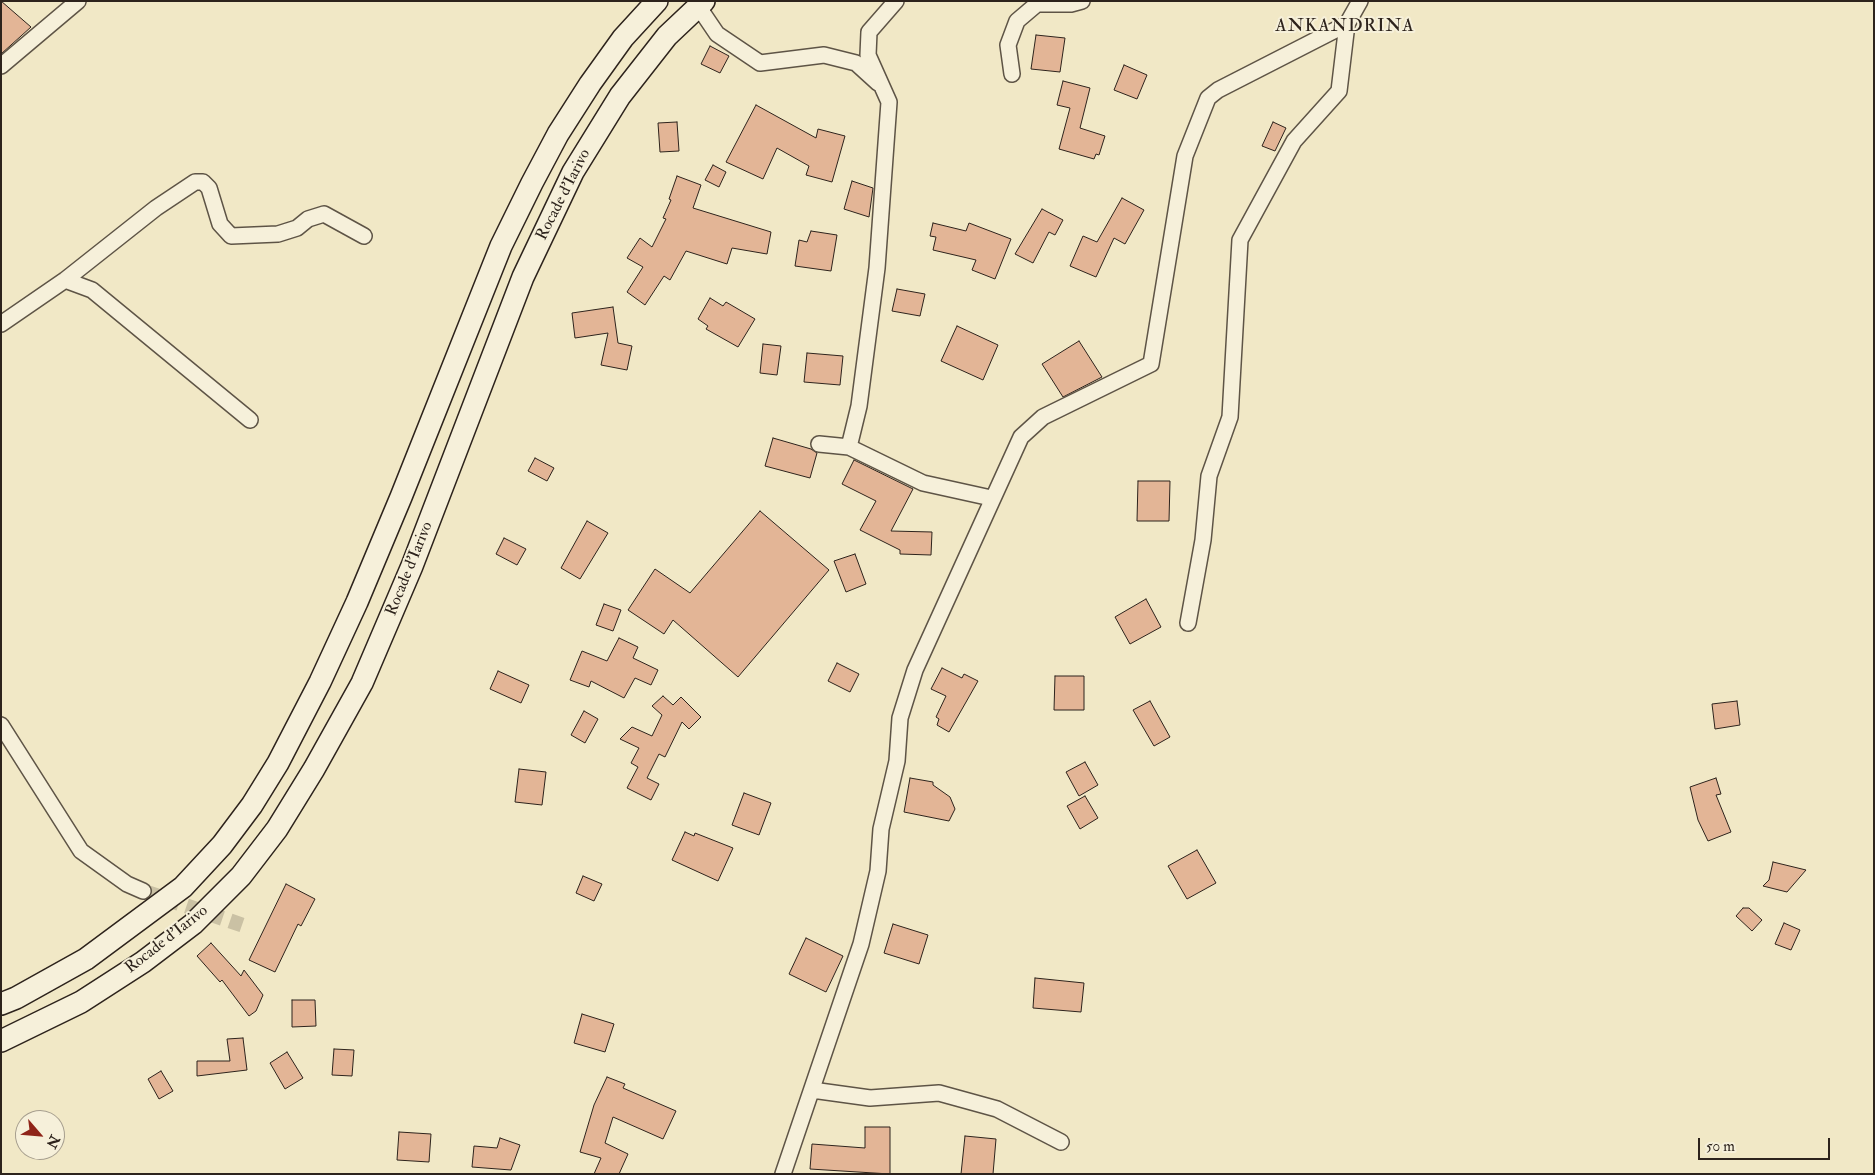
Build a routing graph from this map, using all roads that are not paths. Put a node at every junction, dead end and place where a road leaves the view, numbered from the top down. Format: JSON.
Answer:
{"nodes":[{"id":1,"x":78,"y":1,"type":"edge"},
{"id":2,"x":657,"y":1,"type":"edge"},
{"id":3,"x":896,"y":1,"type":"edge"},
{"id":4,"x":1082,"y":1,"type":"edge"},
{"id":5,"x":1360,"y":1,"type":"edge"},
{"id":6,"x":701,"y":4,"type":"edge"},
{"id":7,"x":1347,"y":24,"type":"junction"},
{"id":8,"x":1,"y":66,"type":"edge"},
{"id":9,"x":1012,"y":74,"type":"dead end"},
{"id":10,"x":883,"y":87,"type":"junction"},
{"id":11,"x":364,"y":236,"type":"dead end"},
{"id":12,"x":65,"y":280,"type":"junction"},
{"id":13,"x":1,"y":324,"type":"edge"},
{"id":14,"x":250,"y":420,"type":"dead end"},
{"id":15,"x":820,"y":444,"type":"dead end"},
{"id":16,"x":849,"y":447,"type":"junction"},
{"id":17,"x":991,"y":498,"type":"junction"},
{"id":18,"x":1188,"y":623,"type":"dead end"},
{"id":19,"x":1,"y":725,"type":"edge"},
{"id":20,"x":143,"y":891,"type":"tunnel mouth"},
{"id":21,"x":1,"y":1004,"type":"edge"},
{"id":22,"x":1,"y":1041,"type":"edge"},
{"id":23,"x":812,"y":1090,"type":"junction"},
{"id":24,"x":1061,"y":1142,"type":"dead end"},
{"id":25,"x":783,"y":1174,"type":"edge"}],
"edges":[{"from":1,"to":8,"type":"street"},
{"from":2,"to":21,"type":"main road","name":"Rocade d'Iarivo"},
{"from":3,"to":10,"type":"street"},
{"from":4,"to":9,"type":"street"},
{"from":5,"to":7,"type":"street"},
{"from":6,"to":10,"type":"street"},
{"from":6,"to":22,"type":"main road","name":"Rocade d'Iarivo"},
{"from":7,"to":17,"type":"street"},
{"from":7,"to":18,"type":"street"},
{"from":10,"to":16,"type":"street"},
{"from":11,"to":12,"type":"street"},
{"from":12,"to":13,"type":"street"},
{"from":12,"to":14,"type":"street"},
{"from":15,"to":16,"type":"street"},
{"from":16,"to":17,"type":"street"},
{"from":17,"to":23,"type":"street"},
{"from":19,"to":20,"type":"street"},
{"from":23,"to":24,"type":"street"},
{"from":23,"to":25,"type":"street"}]}
